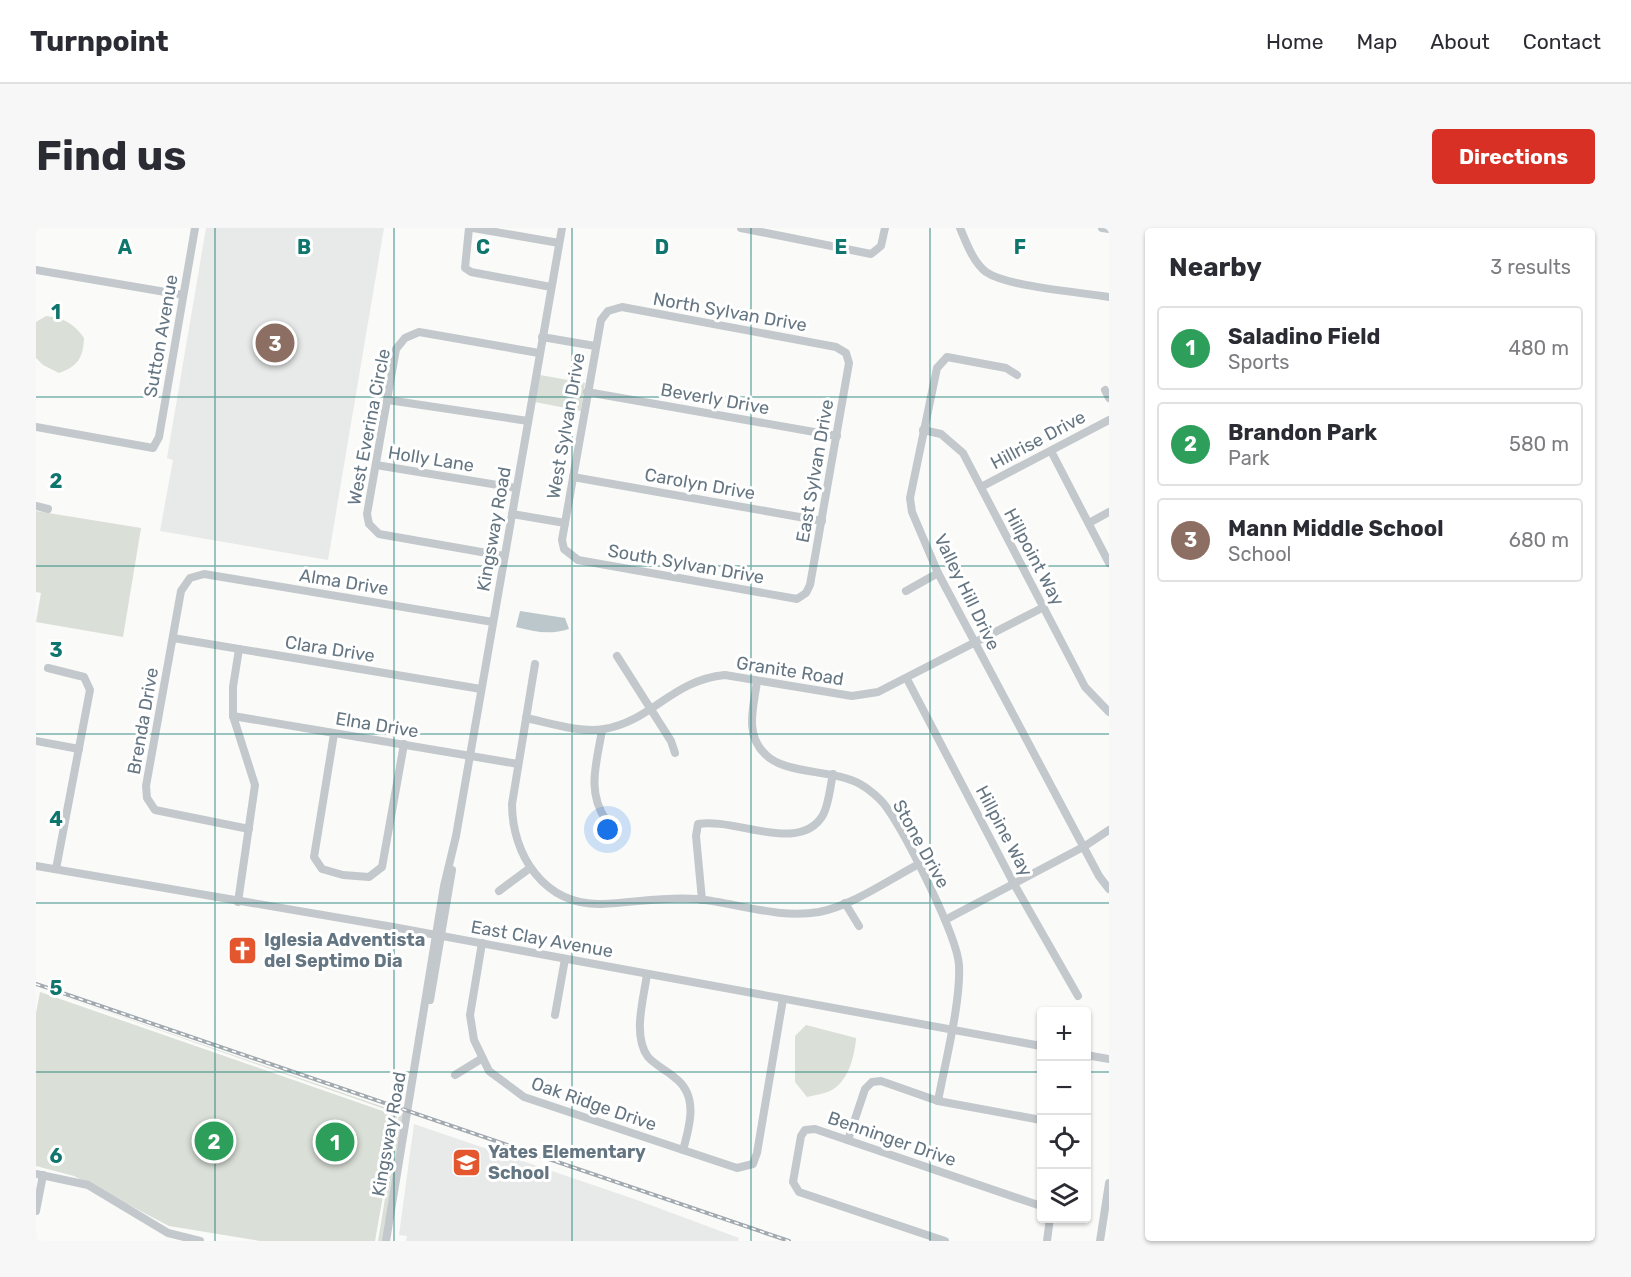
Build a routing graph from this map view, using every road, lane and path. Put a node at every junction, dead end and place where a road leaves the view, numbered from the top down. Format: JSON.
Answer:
{"nodes":[{"id":1,"x":195,"y":228,"type":"edge"},
{"id":2,"x":471,"y":228,"type":"edge"},
{"id":3,"x":562,"y":228,"type":"edge"},
{"id":4,"x":741,"y":228,"type":"edge"},
{"id":5,"x":885,"y":228,"type":"edge"},
{"id":6,"x":960,"y":228,"type":"edge"},
{"id":7,"x":1102,"y":228,"type":"edge"},
{"id":8,"x":1109,"y":229,"type":"edge"},
{"id":9,"x":490,"y":230,"type":"edge"},
{"id":10,"x":559,"y":243,"type":"junction"},
{"id":11,"x":36,"y":270,"type":"edge"},
{"id":12,"x":551,"y":287,"type":"junction"},
{"id":13,"x":183,"y":295,"type":"junction"},
{"id":14,"x":1109,"y":297,"type":"edge"},
{"id":15,"x":608,"y":311,"type":"joint"},
{"id":16,"x":542,"y":337,"type":"junction"},
{"id":17,"x":595,"y":346,"type":"junction"},
{"id":18,"x":540,"y":353,"type":"junction"},
{"id":19,"x":846,"y":353,"type":"joint"},
{"id":20,"x":1017,"y":375,"type":"dead end"},
{"id":21,"x":1105,"y":390,"type":"dead end"},
{"id":22,"x":588,"y":392,"type":"junction"},
{"id":23,"x":1109,"y":398,"type":"edge"},
{"id":24,"x":388,"y":400,"type":"junction"},
{"id":25,"x":1109,"y":420,"type":"edge"},
{"id":26,"x":528,"y":421,"type":"junction"},
{"id":27,"x":36,"y":427,"type":"edge"},
{"id":28,"x":923,"y":430,"type":"junction"},
{"id":29,"x":837,"y":436,"type":"junction"},
{"id":30,"x":1051,"y":451,"type":"junction"},
{"id":31,"x":376,"y":465,"type":"junction"},
{"id":32,"x":573,"y":477,"type":"junction"},
{"id":33,"x":981,"y":487,"type":"junction"},
{"id":34,"x":516,"y":488,"type":"junction"},
{"id":35,"x":36,"y":507,"type":"edge"},
{"id":36,"x":48,"y":509,"type":"dead end"},
{"id":37,"x":1109,"y":513,"type":"edge"},
{"id":38,"x":512,"y":514,"type":"junction"},
{"id":39,"x":822,"y":521,"type":"junction"},
{"id":40,"x":565,"y":523,"type":"junction"},
{"id":41,"x":1089,"y":523,"type":"junction"},
{"id":42,"x":564,"y":549,"type":"joint"},
{"id":43,"x":504,"y":556,"type":"junction"},
{"id":44,"x":1109,"y":563,"type":"edge"},
{"id":45,"x":938,"y":573,"type":"junction"},
{"id":46,"x":190,"y":578,"type":"joint"},
{"id":47,"x":906,"y":591,"type":"dead end"},
{"id":48,"x":806,"y":593,"type":"joint"},
{"id":49,"x":1044,"y":607,"type":"junction"},
{"id":50,"x":493,"y":622,"type":"junction"},
{"id":51,"x":173,"y":638,"type":"junction"},
{"id":52,"x":975,"y":643,"type":"junction"},
{"id":53,"x":239,"y":649,"type":"junction"},
{"id":54,"x":617,"y":656,"type":"dead end"},
{"id":55,"x":535,"y":664,"type":"dead end"},
{"id":56,"x":48,"y":668,"type":"dead end"},
{"id":57,"x":907,"y":679,"type":"junction"},
{"id":58,"x":757,"y":681,"type":"junction"},
{"id":59,"x":481,"y":689,"type":"junction"},
{"id":60,"x":651,"y":708,"type":"junction"},
{"id":61,"x":1109,"y":712,"type":"edge"},
{"id":62,"x":233,"y":716,"type":"junction"},
{"id":63,"x":526,"y":718,"type":"junction"},
{"id":64,"x":602,"y":730,"type":"junction"},
{"id":65,"x":334,"y":734,"type":"junction"},
{"id":66,"x":36,"y":741,"type":"edge"},
{"id":67,"x":404,"y":744,"type":"junction"},
{"id":68,"x":79,"y":749,"type":"junction"},
{"id":69,"x":675,"y":753,"type":"dead end"},
{"id":70,"x":470,"y":756,"type":"junction"},
{"id":71,"x":518,"y":764,"type":"junction"},
{"id":72,"x":833,"y":774,"type":"junction"},
{"id":73,"x":606,"y":820,"type":"dead end"},
{"id":74,"x":249,"y":829,"type":"junction"},
{"id":75,"x":1109,"y":830,"type":"edge"},
{"id":76,"x":1085,"y":846,"type":"junction"},
{"id":77,"x":917,"y":865,"type":"junction"},
{"id":78,"x":36,"y":866,"type":"edge"},
{"id":79,"x":530,"y":868,"type":"junction"},
{"id":80,"x":56,"y":869,"type":"junction"},
{"id":81,"x":1014,"y":884,"type":"junction"},
{"id":82,"x":1109,"y":889,"type":"edge"},
{"id":83,"x":500,"y":891,"type":"dead end"},
{"id":84,"x":702,"y":900,"type":"junction"},
{"id":85,"x":237,"y":902,"type":"junction"},
{"id":86,"x":845,"y":903,"type":"junction"},
{"id":87,"x":945,"y":920,"type":"junction"},
{"id":88,"x":859,"y":926,"type":"dead end"},
{"id":89,"x":439,"y":935,"type":"junction"},
{"id":90,"x":482,"y":943,"type":"junction"},
{"id":91,"x":565,"y":959,"type":"junction"},
{"id":92,"x":648,"y":974,"type":"junction"},
{"id":93,"x":1078,"y":996,"type":"dead end"},
{"id":94,"x":783,"y":999,"type":"junction"},
{"id":95,"x":555,"y":1015,"type":"dead end"},
{"id":96,"x":951,"y":1030,"type":"junction"},
{"id":97,"x":1037,"y":1045,"type":"edge"},
{"id":98,"x":1091,"y":1055,"type":"edge"},
{"id":99,"x":481,"y":1059,"type":"junction"},
{"id":100,"x":1109,"y":1059,"type":"edge"},
{"id":101,"x":455,"y":1075,"type":"dead end"},
{"id":102,"x":938,"y":1101,"type":"junction"},
{"id":103,"x":1037,"y":1119,"type":"edge"},
{"id":104,"x":848,"y":1140,"type":"junction"},
{"id":105,"x":683,"y":1150,"type":"junction"},
{"id":106,"x":40,"y":1174,"type":"edge"},
{"id":107,"x":1109,"y":1183,"type":"edge"},
{"id":108,"x":1037,"y":1205,"type":"edge"},
{"id":109,"x":36,"y":1211,"type":"edge"},
{"id":110,"x":1049,"y":1223,"type":"edge"},
{"id":111,"x":200,"y":1241,"type":"edge"},
{"id":112,"x":386,"y":1241,"type":"edge"},
{"id":113,"x":945,"y":1241,"type":"edge"},
{"id":114,"x":1047,"y":1241,"type":"edge"},
{"id":115,"x":1100,"y":1241,"type":"edge"}],
"edges":[{"from":1,"to":13,"type":"street","name":"Sutton Avenue"},
{"from":2,"to":9,"type":"street"},
{"from":2,"to":12,"type":"street"},
{"from":3,"to":10,"type":"street","name":"Kingsway Road"},
{"from":4,"to":5,"type":"street"},
{"from":6,"to":14,"type":"street"},
{"from":7,"to":8,"type":"street"},
{"from":9,"to":10,"type":"street"},
{"from":10,"to":12,"type":"street","name":"Kingsway Road"},
{"from":11,"to":13,"type":"street"},
{"from":12,"to":16,"type":"street","name":"Kingsway Road"},
{"from":13,"to":27,"type":"street","name":"Sutton Avenue"},
{"from":15,"to":17,"type":"street","name":"West Sylvan Drive"},
{"from":15,"to":19,"type":"street","name":"North Sylvan Drive"},
{"from":16,"to":17,"type":"street"},
{"from":16,"to":18,"type":"street","name":"Kingsway Road"},
{"from":17,"to":22,"type":"street","name":"West Sylvan Drive"},
{"from":18,"to":24,"type":"street","name":"West Everina Circle"},
{"from":18,"to":26,"type":"street","name":"Kingsway Road"},
{"from":19,"to":29,"type":"street","name":"East Sylvan Drive"},
{"from":20,"to":28,"type":"street","name":"Valley Hill Drive"},
{"from":21,"to":23,"type":"street"},
{"from":22,"to":29,"type":"street","name":"Beverly Drive"},
{"from":22,"to":32,"type":"street","name":"West Sylvan Drive"},
{"from":24,"to":26,"type":"street"},
{"from":24,"to":31,"type":"street","name":"West Everina Circle"},
{"from":25,"to":30,"type":"street","name":"Hillrise Drive"},
{"from":26,"to":34,"type":"street","name":"Kingsway Road"},
{"from":28,"to":33,"type":"street","name":"Hillpoint Way"},
{"from":28,"to":45,"type":"street","name":"Valley Hill Drive"},
{"from":29,"to":39,"type":"street","name":"East Sylvan Drive"},
{"from":30,"to":33,"type":"street","name":"Hillrise Drive"},
{"from":30,"to":41,"type":"street"},
{"from":31,"to":34,"type":"street","name":"Holly Lane"},
{"from":31,"to":43,"type":"street","name":"West Everina Circle"},
{"from":32,"to":39,"type":"street","name":"Carolyn Drive"},
{"from":32,"to":40,"type":"street","name":"West Sylvan Drive"},
{"from":33,"to":49,"type":"street","name":"Hillpoint Way"},
{"from":34,"to":38,"type":"street","name":"Kingsway Road"},
{"from":35,"to":36,"type":"street"},
{"from":37,"to":41,"type":"street"},
{"from":38,"to":40,"type":"street"},
{"from":38,"to":43,"type":"street","name":"Kingsway Road"},
{"from":39,"to":48,"type":"street","name":"East Sylvan Drive"},
{"from":40,"to":42,"type":"street","name":"West Sylvan Drive"},
{"from":41,"to":44,"type":"street"},
{"from":42,"to":48,"type":"street","name":"South Sylvan Drive"},
{"from":43,"to":50,"type":"street","name":"Kingsway Road"},
{"from":45,"to":47,"type":"street"},
{"from":45,"to":52,"type":"street","name":"Valley Hill Drive"},
{"from":46,"to":50,"type":"street","name":"Alma Drive"},
{"from":46,"to":51,"type":"street","name":"Brenda Drive"},
{"from":49,"to":52,"type":"street","name":"Granite Road"},
{"from":49,"to":61,"type":"street","name":"Hillpoint Way"},
{"from":50,"to":59,"type":"street","name":"Kingsway Road"},
{"from":51,"to":53,"type":"street","name":"Clara Drive"},
{"from":51,"to":74,"type":"street","name":"Brenda Drive"},
{"from":52,"to":57,"type":"street","name":"Granite Road"},
{"from":52,"to":76,"type":"street","name":"Valley Hill Drive"},
{"from":53,"to":59,"type":"street","name":"Clara Drive"},
{"from":53,"to":62,"type":"street"},
{"from":54,"to":60,"type":"street"},
{"from":55,"to":63,"type":"street"},
{"from":56,"to":68,"type":"street"},
{"from":57,"to":58,"type":"street","name":"Granite Road"},
{"from":57,"to":81,"type":"street","name":"Hillpine Way"},
{"from":58,"to":60,"type":"street","name":"Granite Road"},
{"from":58,"to":72,"type":"street","name":"Stone Drive"},
{"from":59,"to":70,"type":"street","name":"Kingsway Road"},
{"from":60,"to":64,"type":"street","name":"Granite Road"},
{"from":60,"to":69,"type":"street"},
{"from":62,"to":65,"type":"street","name":"Elna Drive"},
{"from":62,"to":74,"type":"street"},
{"from":63,"to":64,"type":"street","name":"Granite Road"},
{"from":63,"to":71,"type":"street"},
{"from":64,"to":73,"type":"street"},
{"from":65,"to":67,"type":"street","name":"Elna Drive"},
{"from":65,"to":67,"type":"street"},
{"from":66,"to":68,"type":"street"},
{"from":67,"to":70,"type":"street","name":"Elna Drive"},
{"from":68,"to":80,"type":"street"},
{"from":70,"to":71,"type":"street","name":"Elna Drive"},
{"from":70,"to":89,"type":"street","name":"Kingsway Road"},
{"from":71,"to":79,"type":"street"},
{"from":72,"to":77,"type":"street","name":"Stone Drive"},
{"from":72,"to":84,"type":"street"},
{"from":74,"to":85,"type":"street"},
{"from":75,"to":76,"type":"street"},
{"from":76,"to":81,"type":"street"},
{"from":76,"to":82,"type":"street","name":"Valley Hill Drive"},
{"from":77,"to":86,"type":"street"},
{"from":77,"to":87,"type":"street","name":"Stone Drive"},
{"from":78,"to":80,"type":"street","name":"East Clay Avenue"},
{"from":79,"to":83,"type":"street"},
{"from":79,"to":84,"type":"street"},
{"from":80,"to":85,"type":"street","name":"East Clay Avenue"},
{"from":81,"to":87,"type":"street"},
{"from":81,"to":93,"type":"street","name":"Hillpine Way"},
{"from":84,"to":86,"type":"street"},
{"from":85,"to":89,"type":"street","name":"East Clay Avenue"},
{"from":86,"to":88,"type":"street"},
{"from":87,"to":96,"type":"street","name":"Stone Drive"},
{"from":89,"to":90,"type":"street","name":"East Clay Avenue"},
{"from":89,"to":112,"type":"street","name":"Kingsway Road"},
{"from":90,"to":91,"type":"street","name":"East Clay Avenue"},
{"from":90,"to":99,"type":"street","name":"Oak Ridge Drive"},
{"from":91,"to":92,"type":"street","name":"East Clay Avenue"},
{"from":91,"to":95,"type":"street"},
{"from":92,"to":94,"type":"street","name":"East Clay Avenue"},
{"from":92,"to":105,"type":"street"},
{"from":94,"to":96,"type":"street","name":"East Clay Avenue"},
{"from":94,"to":105,"type":"street","name":"Oak Ridge Drive"},
{"from":96,"to":97,"type":"street","name":"East Clay Avenue"},
{"from":96,"to":102,"type":"street","name":"Stone Drive"},
{"from":98,"to":100,"type":"street"},
{"from":99,"to":101,"type":"street"},
{"from":99,"to":105,"type":"street","name":"Oak Ridge Drive"},
{"from":102,"to":103,"type":"street"},
{"from":102,"to":104,"type":"street"},
{"from":104,"to":108,"type":"street","name":"Benninger Drive"},
{"from":104,"to":113,"type":"street","name":"Benninger Drive"},
{"from":106,"to":109,"type":"street"},
{"from":106,"to":111,"type":"street"},
{"from":107,"to":115,"type":"street"},
{"from":110,"to":114,"type":"street"}]}
